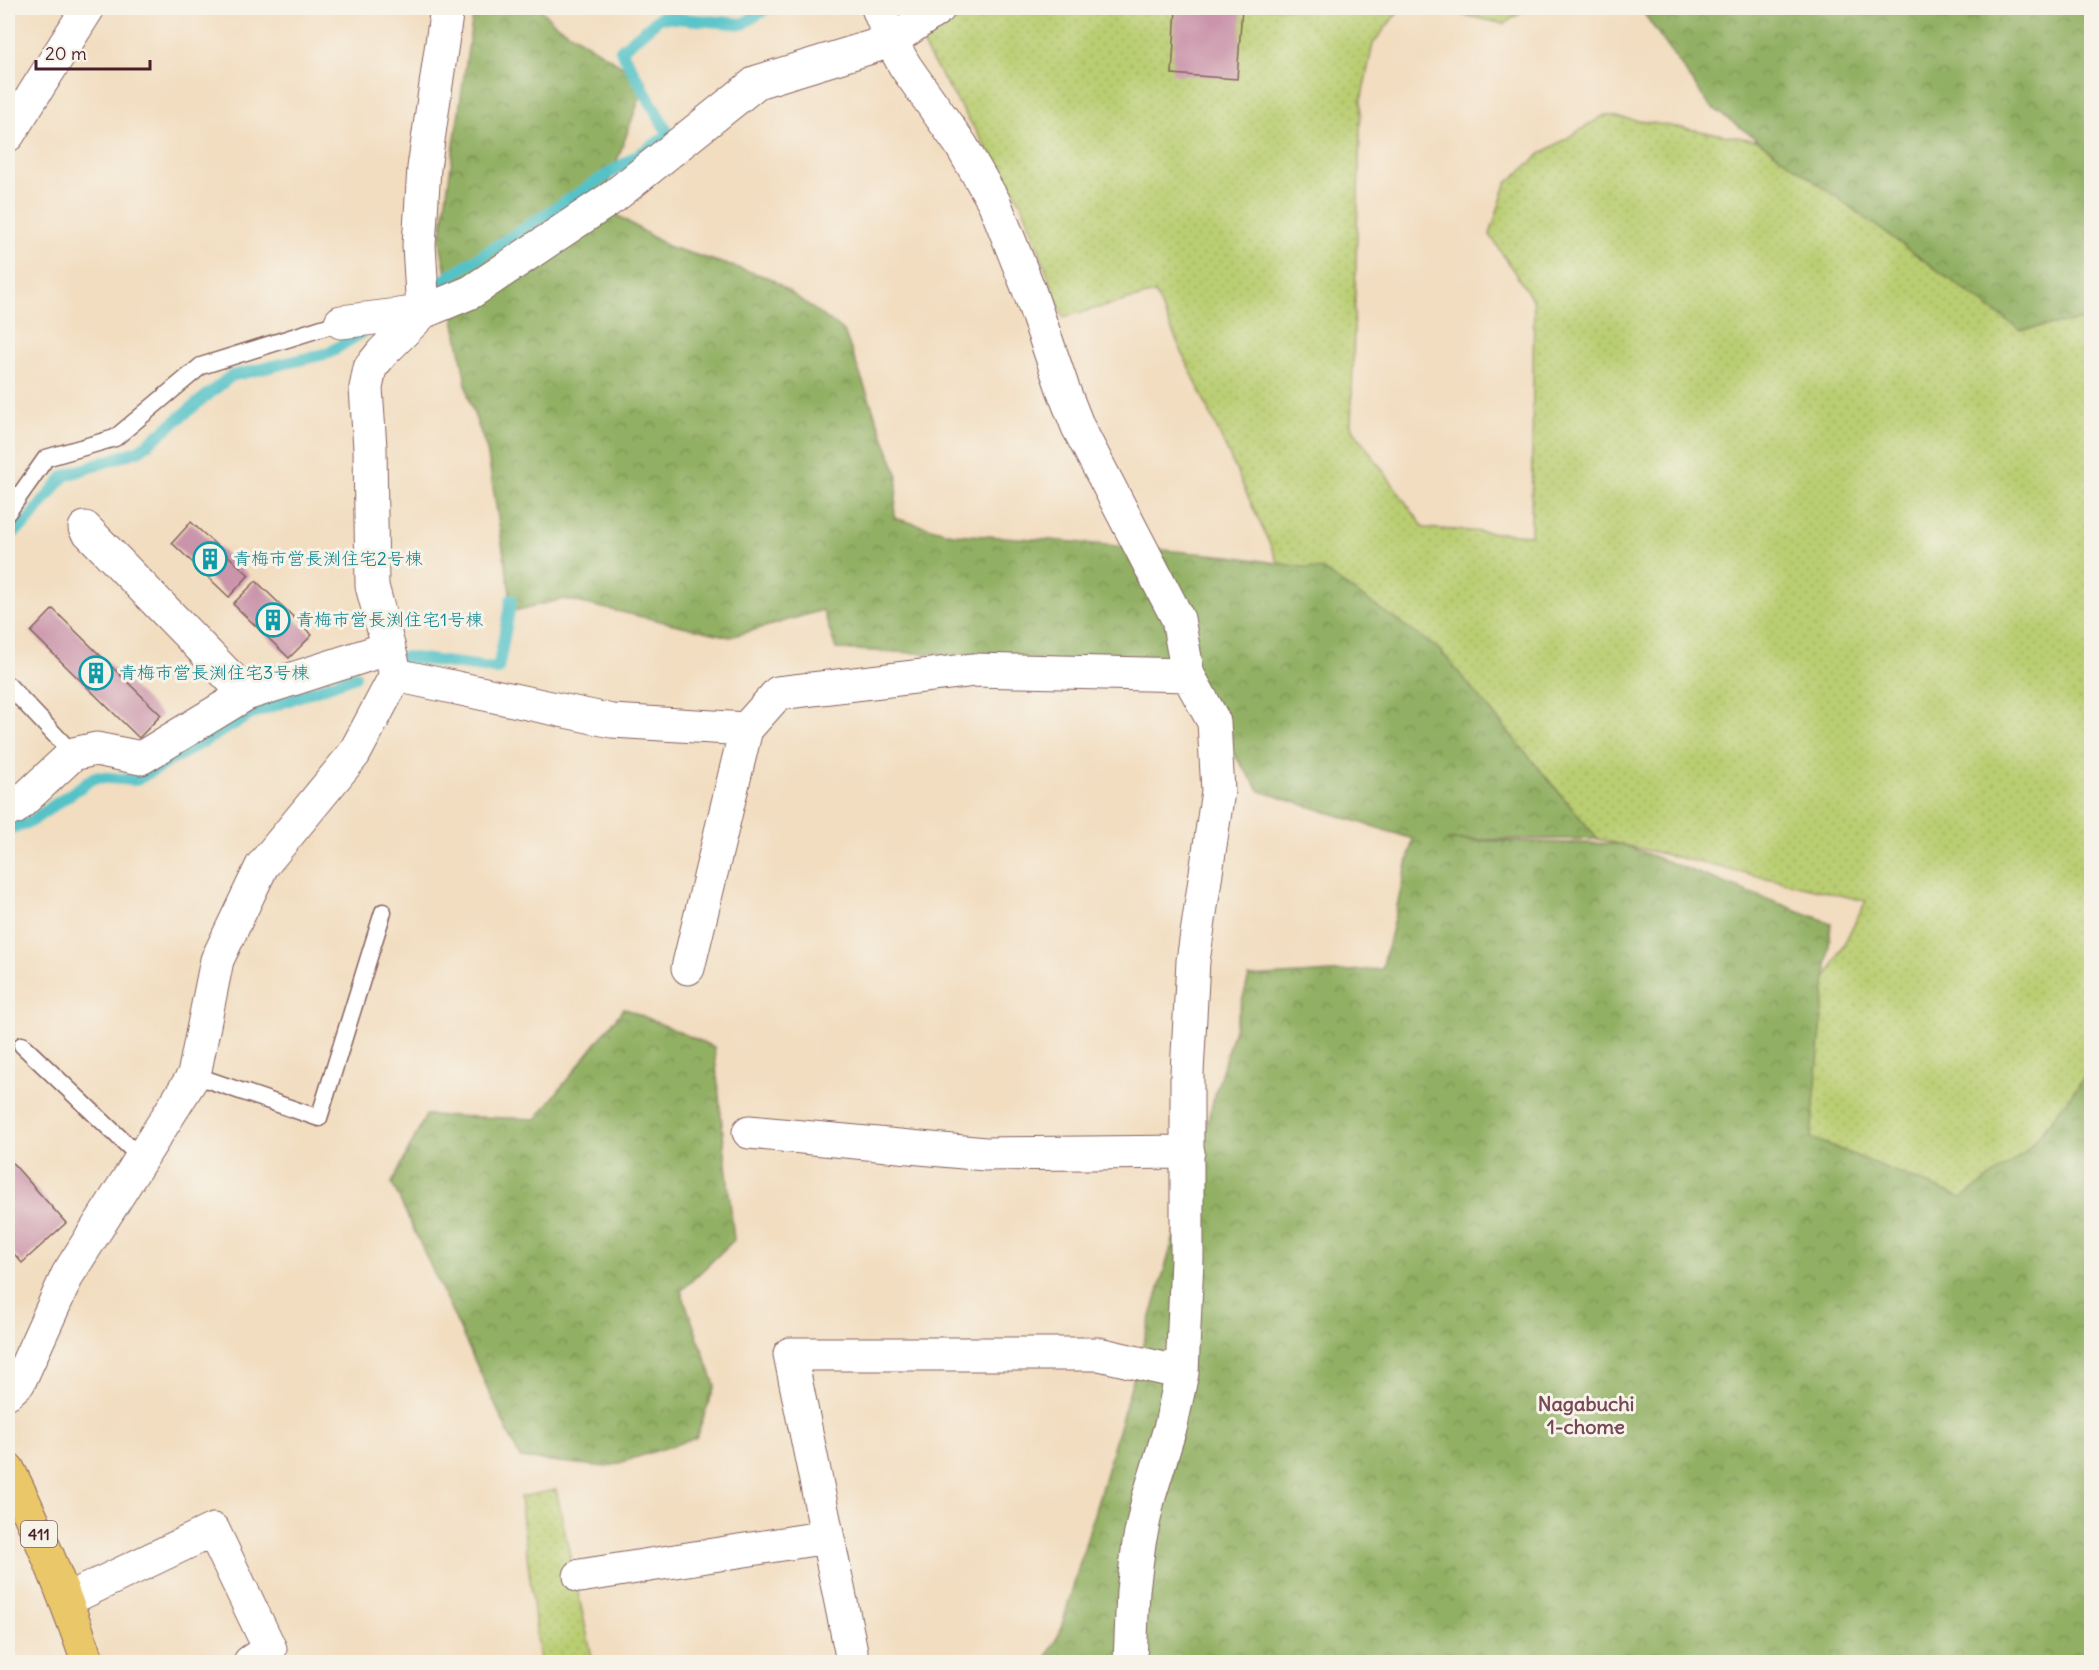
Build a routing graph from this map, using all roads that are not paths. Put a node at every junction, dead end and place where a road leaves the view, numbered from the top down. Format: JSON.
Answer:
{"nodes":[{"id":1,"x":88,"y":8,"type":"edge"},
{"id":2,"x":447,"y":8,"type":"edge"},
{"id":3,"x":878,"y":8,"type":"edge"},
{"id":4,"x":939,"y":8,"type":"edge"},
{"id":5,"x":891,"y":41,"type":"junction"},
{"id":6,"x":8,"y":135,"type":"edge"},
{"id":7,"x":422,"y":311,"type":"junction"},
{"id":8,"x":341,"y":322,"type":"joint"},
{"id":9,"x":8,"y":512,"type":"edge"},
{"id":10,"x":85,"y":528,"type":"dead end"},
{"id":11,"x":392,"y":662,"type":"junction"},
{"id":12,"x":1188,"y":675,"type":"junction"},
{"id":13,"x":8,"y":685,"type":"edge"},
{"id":14,"x":246,"y":694,"type":"junction"},
{"id":15,"x":746,"y":729,"type":"junction"},
{"id":16,"x":73,"y":754,"type":"junction"},
{"id":17,"x":8,"y":809,"type":"edge"},
{"id":18,"x":383,"y":912,"type":"dead end"},
{"id":19,"x":688,"y":968,"type":"dead end"},
{"id":20,"x":22,"y":1045,"type":"dead end"},
{"id":21,"x":194,"y":1075,"type":"junction"},
{"id":22,"x":749,"y":1132,"type":"dead end"},
{"id":23,"x":1188,"y":1152,"type":"junction"},
{"id":24,"x":142,"y":1159,"type":"junction"},
{"id":25,"x":1182,"y":1373,"type":"junction"},
{"id":26,"x":8,"y":1392,"type":"edge"},
{"id":27,"x":8,"y":1469,"type":"edge"},
{"id":28,"x":827,"y":1537,"type":"junction"},
{"id":29,"x":580,"y":1576,"type":"dead end"},
{"id":30,"x":66,"y":1600,"type":"junction"},
{"id":31,"x":851,"y":1651,"type":"dead end"},
{"id":32,"x":88,"y":1662,"type":"edge"},
{"id":33,"x":250,"y":1662,"type":"edge"},
{"id":34,"x":1130,"y":1662,"type":"edge"}],
"edges":[{"from":1,"to":6,"type":"street"},
{"from":2,"to":7,"type":"street"},
{"from":3,"to":5,"type":"street"},
{"from":4,"to":5,"type":"street"},
{"from":5,"to":7,"type":"street"},
{"from":5,"to":12,"type":"street"},
{"from":7,"to":8,"type":"street"},
{"from":7,"to":11,"type":"street"},
{"from":8,"to":9,"type":"lane"},
{"from":10,"to":14,"type":"street"},
{"from":11,"to":14,"type":"street"},
{"from":11,"to":15,"type":"street"},
{"from":11,"to":21,"type":"street"},
{"from":12,"to":15,"type":"street"},
{"from":12,"to":23,"type":"street"},
{"from":13,"to":16,"type":"lane"},
{"from":14,"to":16,"type":"street"},
{"from":15,"to":19,"type":"street"},
{"from":16,"to":17,"type":"street"},
{"from":18,"to":21,"type":"lane"},
{"from":20,"to":24,"type":"lane"},
{"from":21,"to":24,"type":"street"},
{"from":22,"to":23,"type":"street"},
{"from":23,"to":25,"type":"street"},
{"from":24,"to":26,"type":"street"},
{"from":25,"to":28,"type":"street"},
{"from":25,"to":34,"type":"street"},
{"from":27,"to":30,"type":"highway","number":"411"},
{"from":28,"to":29,"type":"street"},
{"from":28,"to":31,"type":"street"},
{"from":30,"to":32,"type":"highway","number":"411"},
{"from":30,"to":33,"type":"street"}]}
